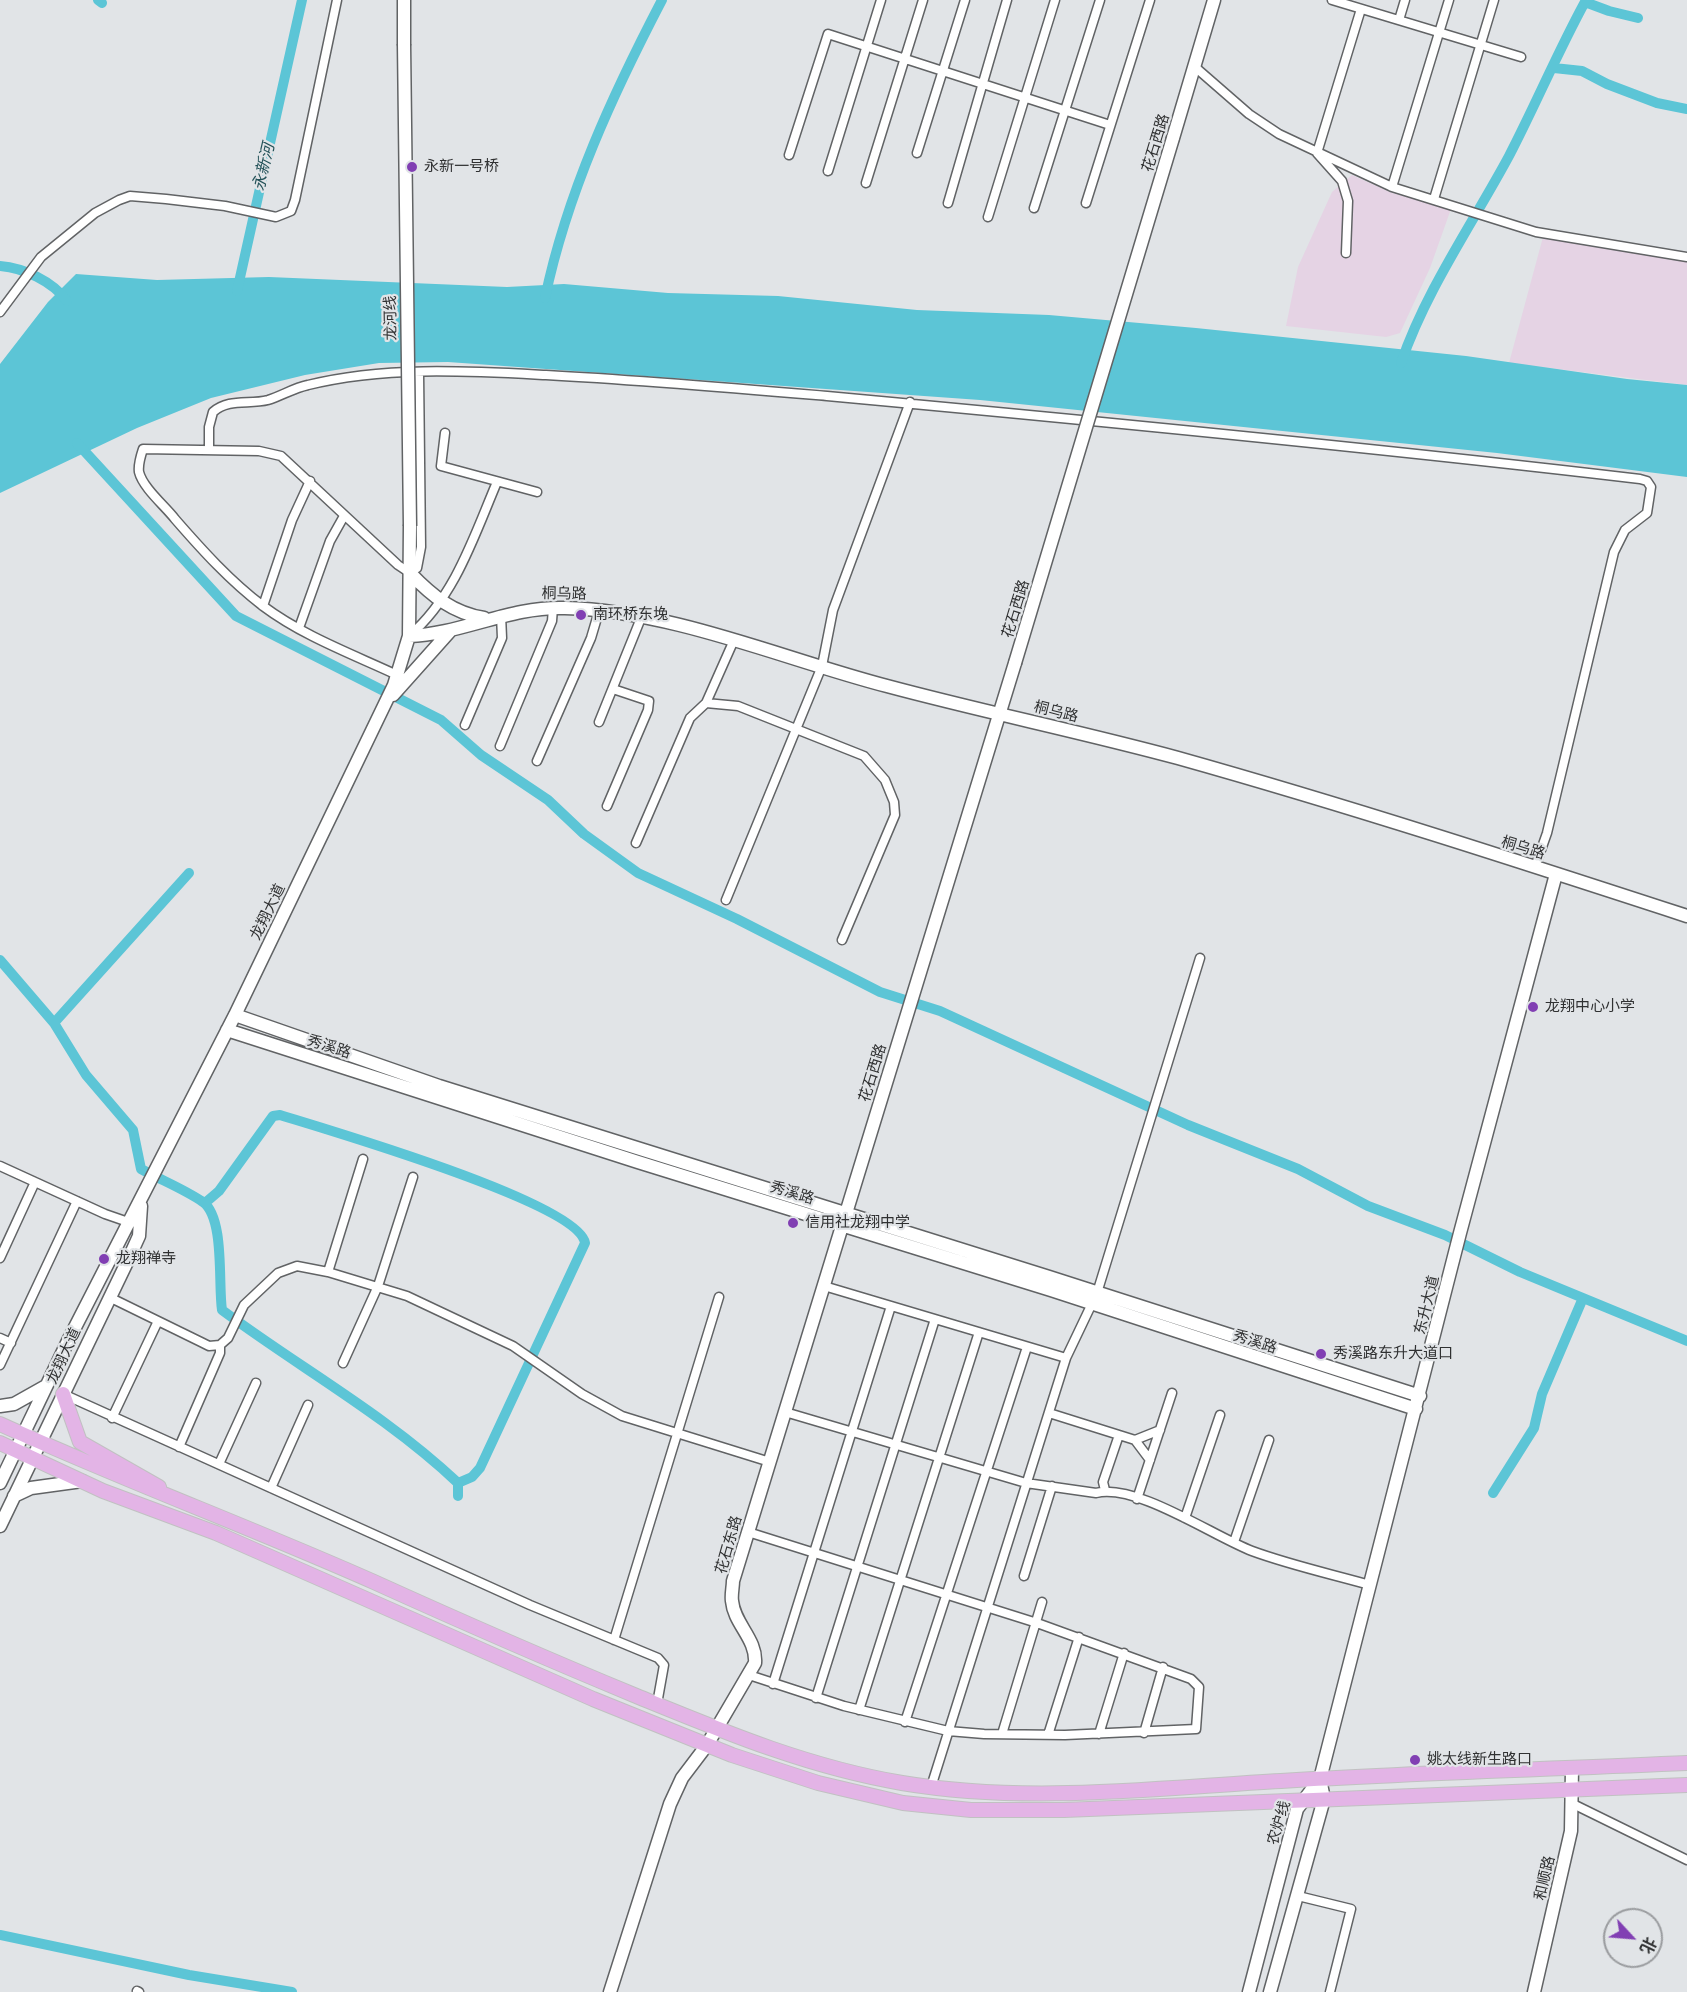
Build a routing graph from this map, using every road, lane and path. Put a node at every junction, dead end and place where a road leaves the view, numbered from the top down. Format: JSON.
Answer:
{"nodes":[{"id":1,"x":337,"y":0,"type":"edge"},
{"id":2,"x":404,"y":0,"type":"edge"},
{"id":3,"x":881,"y":0,"type":"edge"},
{"id":4,"x":923,"y":0,"type":"edge"},
{"id":5,"x":965,"y":0,"type":"edge"},
{"id":6,"x":1007,"y":0,"type":"edge"},
{"id":7,"x":1055,"y":0,"type":"edge"},
{"id":8,"x":1100,"y":0,"type":"edge"},
{"id":9,"x":1150,"y":0,"type":"edge"},
{"id":10,"x":1214,"y":0,"type":"edge"},
{"id":11,"x":1332,"y":0,"type":"edge"},
{"id":12,"x":1405,"y":0,"type":"edge"},
{"id":13,"x":1449,"y":0,"type":"edge"},
{"id":14,"x":1494,"y":0,"type":"edge"},
{"id":15,"x":1361,"y":9,"type":"junction"},
{"id":16,"x":1399,"y":20,"type":"junction"},
{"id":17,"x":1440,"y":32,"type":"junction"},
{"id":18,"x":1481,"y":45,"type":"junction"},
{"id":19,"x":867,"y":46,"type":"junction"},
{"id":20,"x":1521,"y":57,"type":"dead end"},
{"id":21,"x":905,"y":59,"type":"junction"},
{"id":22,"x":1195,"y":67,"type":"junction"},
{"id":23,"x":943,"y":71,"type":"junction"},
{"id":24,"x":983,"y":84,"type":"junction"},
{"id":25,"x":1025,"y":97,"type":"junction"},
{"id":26,"x":1065,"y":110,"type":"junction"},
{"id":27,"x":1110,"y":125,"type":"junction"},
{"id":28,"x":917,"y":153,"type":"dead end"},
{"id":29,"x":1317,"y":153,"type":"junction"},
{"id":30,"x":789,"y":155,"type":"dead end"},
{"id":31,"x":828,"y":171,"type":"dead end"},
{"id":32,"x":866,"y":183,"type":"dead end"},
{"id":33,"x":1392,"y":187,"type":"junction"},
{"id":34,"x":1434,"y":199,"type":"junction"},
{"id":35,"x":948,"y":203,"type":"dead end"},
{"id":36,"x":1086,"y":203,"type":"dead end"},
{"id":37,"x":1034,"y":208,"type":"dead end"},
{"id":38,"x":988,"y":217,"type":"dead end"},
{"id":39,"x":1346,"y":253,"type":"dead end"},
{"id":40,"x":1687,"y":257,"type":"edge"},
{"id":41,"x":0,"y":312,"type":"edge"},
{"id":42,"x":419,"y":373,"type":"junction"},
{"id":43,"x":910,"y":402,"type":"junction"},
{"id":44,"x":446,"y":433,"type":"dead end"},
{"id":45,"x":209,"y":450,"type":"junction"},
{"id":46,"x":310,"y":481,"type":"junction"},
{"id":47,"x":498,"y":482,"type":"junction"},
{"id":48,"x":537,"y":492,"type":"dead end"},
{"id":49,"x":344,"y":516,"type":"junction"},
{"id":50,"x":410,"y":573,"type":"junction"},
{"id":51,"x":441,"y":601,"type":"junction"},
{"id":52,"x":263,"y":606,"type":"junction"},
{"id":53,"x":553,"y":608,"type":"junction"},
{"id":54,"x":599,"y":611,"type":"junction"},
{"id":55,"x":501,"y":615,"type":"junction"},
{"id":56,"x":641,"y":618,"type":"junction"},
{"id":57,"x":488,"y":619,"type":"junction"},
{"id":58,"x":299,"y":628,"type":"junction"},
{"id":59,"x":453,"y":628,"type":"junction"},
{"id":60,"x":409,"y":636,"type":"junction"},
{"id":61,"x":734,"y":640,"type":"junction"},
{"id":62,"x":822,"y":666,"type":"junction"},
{"id":63,"x":396,"y":680,"type":"junction"},
{"id":64,"x":613,"y":689,"type":"junction"},
{"id":65,"x":706,"y":703,"type":"junction"},
{"id":66,"x":384,"y":705,"type":"junction"},
{"id":67,"x":999,"y":713,"type":"junction"},
{"id":68,"x":599,"y":722,"type":"dead end"},
{"id":69,"x":465,"y":725,"type":"dead end"},
{"id":70,"x":796,"y":730,"type":"junction"},
{"id":71,"x":500,"y":746,"type":"dead end"},
{"id":72,"x":537,"y":761,"type":"dead end"},
{"id":73,"x":607,"y":806,"type":"dead end"},
{"id":74,"x":636,"y":843,"type":"dead end"},
{"id":75,"x":1535,"y":867,"type":"junction"},
{"id":76,"x":1556,"y":874,"type":"junction"},
{"id":77,"x":726,"y":900,"type":"dead end"},
{"id":78,"x":1687,"y":916,"type":"edge"},
{"id":79,"x":842,"y":940,"type":"dead end"},
{"id":80,"x":1200,"y":957,"type":"dead end"},
{"id":81,"x":235,"y":1015,"type":"junction"},
{"id":82,"x":227,"y":1030,"type":"junction"},
{"id":83,"x":363,"y":1159,"type":"dead end"},
{"id":84,"x":0,"y":1166,"type":"edge"},
{"id":85,"x":413,"y":1177,"type":"dead end"},
{"id":86,"x":35,"y":1182,"type":"junction"},
{"id":87,"x":77,"y":1201,"type":"junction"},
{"id":88,"x":844,"y":1219,"type":"junction"},
{"id":89,"x":134,"y":1224,"type":"junction"},
{"id":90,"x":0,"y":1258,"type":"edge"},
{"id":91,"x":328,"y":1272,"type":"junction"},
{"id":92,"x":378,"y":1286,"type":"junction"},
{"id":93,"x":824,"y":1286,"type":"junction"},
{"id":94,"x":109,"y":1297,"type":"junction"},
{"id":95,"x":719,"y":1297,"type":"dead end"},
{"id":96,"x":1095,"y":1299,"type":"junction"},
{"id":97,"x":891,"y":1306,"type":"junction"},
{"id":98,"x":935,"y":1319,"type":"junction"},
{"id":99,"x":158,"y":1321,"type":"junction"},
{"id":100,"x":980,"y":1332,"type":"junction"},
{"id":101,"x":0,"y":1338,"type":"edge"},
{"id":102,"x":10,"y":1343,"type":"junction"},
{"id":103,"x":220,"y":1345,"type":"junction"},
{"id":104,"x":1027,"y":1347,"type":"junction"},
{"id":105,"x":1066,"y":1358,"type":"junction"},
{"id":106,"x":343,"y":1363,"type":"dead end"},
{"id":107,"x":0,"y":1365,"type":"edge"},
{"id":108,"x":256,"y":1383,"type":"dead end"},
{"id":109,"x":47,"y":1385,"type":"junction"},
{"id":110,"x":1172,"y":1393,"type":"dead end"},
{"id":111,"x":63,"y":1394,"type":"junction"},
{"id":112,"x":1420,"y":1396,"type":"junction"},
{"id":113,"x":308,"y":1405,"type":"dead end"},
{"id":114,"x":0,"y":1406,"type":"edge"},
{"id":115,"x":1416,"y":1409,"type":"junction"},
{"id":116,"x":785,"y":1412,"type":"junction"},
{"id":117,"x":1049,"y":1413,"type":"junction"},
{"id":118,"x":1220,"y":1414,"type":"dead end"},
{"id":119,"x":112,"y":1418,"type":"junction"},
{"id":120,"x":0,"y":1424,"type":"edge"},
{"id":121,"x":1160,"y":1430,"type":"junction"},
{"id":122,"x":852,"y":1431,"type":"junction"},
{"id":123,"x":22,"y":1434,"type":"junction"},
{"id":124,"x":678,"y":1434,"type":"junction"},
{"id":125,"x":1119,"y":1435,"type":"junction"},
{"id":126,"x":1135,"y":1440,"type":"junction"},
{"id":127,"x":1269,"y":1440,"type":"dead end"},
{"id":128,"x":40,"y":1442,"type":"junction"},
{"id":129,"x":0,"y":1443,"type":"edge"},
{"id":130,"x":896,"y":1444,"type":"junction"},
{"id":131,"x":179,"y":1447,"type":"junction"},
{"id":132,"x":16,"y":1450,"type":"junction"},
{"id":133,"x":32,"y":1458,"type":"junction"},
{"id":134,"x":940,"y":1458,"type":"junction"},
{"id":135,"x":1150,"y":1460,"type":"junction"},
{"id":136,"x":770,"y":1462,"type":"junction"},
{"id":137,"x":219,"y":1464,"type":"junction"},
{"id":138,"x":986,"y":1471,"type":"junction"},
{"id":139,"x":82,"y":1481,"type":"junction"},
{"id":140,"x":0,"y":1483,"type":"edge"},
{"id":141,"x":1026,"y":1483,"type":"junction"},
{"id":142,"x":1052,"y":1486,"type":"junction"},
{"id":143,"x":271,"y":1488,"type":"junction"},
{"id":144,"x":1106,"y":1491,"type":"junction"},
{"id":145,"x":168,"y":1494,"type":"junction"},
{"id":146,"x":14,"y":1496,"type":"junction"},
{"id":147,"x":1137,"y":1499,"type":"junction"},
{"id":148,"x":1185,"y":1518,"type":"junction"},
{"id":149,"x":0,"y":1526,"type":"edge"},
{"id":150,"x":748,"y":1532,"type":"junction"},
{"id":151,"x":1234,"y":1542,"type":"junction"},
{"id":152,"x":814,"y":1553,"type":"junction"},
{"id":153,"x":857,"y":1567,"type":"junction"},
{"id":154,"x":1024,"y":1576,"type":"dead end"},
{"id":155,"x":901,"y":1580,"type":"junction"},
{"id":156,"x":1370,"y":1585,"type":"junction"},
{"id":157,"x":946,"y":1594,"type":"junction"},
{"id":158,"x":1042,"y":1602,"type":"dead end"},
{"id":159,"x":987,"y":1607,"type":"junction"},
{"id":160,"x":1035,"y":1623,"type":"junction"},
{"id":161,"x":1079,"y":1637,"type":"junction"},
{"id":162,"x":614,"y":1640,"type":"junction"},
{"id":163,"x":1124,"y":1653,"type":"junction"},
{"id":164,"x":1163,"y":1667,"type":"junction"},
{"id":165,"x":749,"y":1675,"type":"junction"},
{"id":166,"x":773,"y":1684,"type":"junction"},
{"id":167,"x":816,"y":1698,"type":"junction"},
{"id":168,"x":657,"y":1704,"type":"junction"},
{"id":169,"x":859,"y":1710,"type":"junction"},
{"id":170,"x":904,"y":1722,"type":"junction"},
{"id":171,"x":716,"y":1729,"type":"junction"},
{"id":172,"x":948,"y":1731,"type":"junction"},
{"id":173,"x":1144,"y":1733,"type":"junction"},
{"id":174,"x":1002,"y":1734,"type":"junction"},
{"id":175,"x":1099,"y":1734,"type":"junction"},
{"id":176,"x":1048,"y":1735,"type":"junction"},
{"id":177,"x":707,"y":1745,"type":"junction"},
{"id":178,"x":1687,"y":1763,"type":"edge"},
{"id":179,"x":1572,"y":1768,"type":"junction"},
{"id":180,"x":1320,"y":1779,"type":"junction"},
{"id":181,"x":1687,"y":1785,"type":"edge"},
{"id":182,"x":931,"y":1787,"type":"junction"},
{"id":183,"x":1573,"y":1797,"type":"junction"},
{"id":184,"x":1324,"y":1799,"type":"junction"},
{"id":185,"x":1301,"y":1800,"type":"junction"},
{"id":186,"x":1687,"y":1860,"type":"edge"},
{"id":187,"x":1298,"y":1896,"type":"junction"},
{"id":188,"x":609,"y":1992,"type":"edge"},
{"id":189,"x":1249,"y":1992,"type":"edge"},
{"id":190,"x":1270,"y":1992,"type":"edge"},
{"id":191,"x":1329,"y":1992,"type":"edge"},
{"id":192,"x":1534,"y":1992,"type":"edge"}],
"edges":[{"from":1,"to":41,"type":"street"},
{"from":2,"to":50,"type":"street","name":"龙河线","bridge":true},
{"from":3,"to":19,"type":"street"},
{"from":4,"to":21,"type":"street"},
{"from":5,"to":23,"type":"street"},
{"from":6,"to":24,"type":"street"},
{"from":7,"to":25,"type":"street"},
{"from":8,"to":26,"type":"street"},
{"from":9,"to":27,"type":"street"},
{"from":10,"to":22,"type":"street","name":"花石西路"},
{"from":11,"to":15,"type":"street"},
{"from":12,"to":16,"type":"street"},
{"from":13,"to":17,"type":"street"},
{"from":14,"to":18,"type":"street"},
{"from":15,"to":16,"type":"street"},
{"from":15,"to":29,"type":"street"},
{"from":16,"to":17,"type":"street"},
{"from":17,"to":18,"type":"street"},
{"from":17,"to":33,"type":"street"},
{"from":18,"to":20,"type":"street"},
{"from":18,"to":34,"type":"street"},
{"from":19,"to":21,"type":"street"},
{"from":19,"to":30,"type":"street"},
{"from":19,"to":31,"type":"street"},
{"from":21,"to":23,"type":"street"},
{"from":21,"to":32,"type":"street"},
{"from":22,"to":29,"type":"street"},
{"from":22,"to":67,"type":"street","name":"花石西路","bridge":true},
{"from":23,"to":24,"type":"street"},
{"from":23,"to":28,"type":"street"},
{"from":24,"to":25,"type":"street"},
{"from":24,"to":35,"type":"street"},
{"from":25,"to":26,"type":"street"},
{"from":25,"to":38,"type":"street"},
{"from":26,"to":27,"type":"street"},
{"from":26,"to":37,"type":"street"},
{"from":27,"to":36,"type":"street"},
{"from":29,"to":33,"type":"street"},
{"from":29,"to":39,"type":"street"},
{"from":33,"to":34,"type":"street"},
{"from":34,"to":40,"type":"street"},
{"from":42,"to":43,"type":"street"},
{"from":42,"to":45,"type":"street"},
{"from":42,"to":50,"type":"street"},
{"from":43,"to":62,"type":"street"},
{"from":43,"to":75,"type":"street"},
{"from":44,"to":47,"type":"street"},
{"from":45,"to":46,"type":"street"},
{"from":45,"to":52,"type":"street"},
{"from":46,"to":49,"type":"street"},
{"from":46,"to":52,"type":"street"},
{"from":47,"to":48,"type":"street"},
{"from":47,"to":51,"type":"street"},
{"from":49,"to":50,"type":"street"},
{"from":49,"to":58,"type":"street"},
{"from":50,"to":51,"type":"street"},
{"from":50,"to":60,"type":"street","name":"龙河线"},
{"from":51,"to":57,"type":"street"},
{"from":51,"to":60,"type":"street"},
{"from":52,"to":58,"type":"street"},
{"from":53,"to":54,"type":"street","name":"桐乌路"},
{"from":53,"to":55,"type":"street","name":"桐乌路"},
{"from":53,"to":71,"type":"street"},
{"from":54,"to":56,"type":"street","name":"桐乌路"},
{"from":54,"to":72,"type":"street"},
{"from":55,"to":57,"type":"street","name":"桐乌路"},
{"from":55,"to":69,"type":"street"},
{"from":56,"to":61,"type":"street","name":"桐乌路"},
{"from":56,"to":64,"type":"street"},
{"from":57,"to":59,"type":"street","name":"桐乌路"},
{"from":58,"to":63,"type":"street"},
{"from":59,"to":60,"type":"street","name":"桐乌路"},
{"from":59,"to":66,"type":"street"},
{"from":60,"to":63,"type":"street","name":"龙翔大道"},
{"from":61,"to":62,"type":"street","name":"桐乌路"},
{"from":61,"to":65,"type":"street"},
{"from":62,"to":67,"type":"street","name":"桐乌路"},
{"from":62,"to":70,"type":"street"},
{"from":63,"to":66,"type":"street","name":"龙翔大道"},
{"from":64,"to":68,"type":"street"},
{"from":64,"to":73,"type":"street"},
{"from":65,"to":70,"type":"street"},
{"from":65,"to":74,"type":"street"},
{"from":66,"to":81,"type":"street","name":"龙翔大道"},
{"from":67,"to":75,"type":"street","name":"桐乌路"},
{"from":67,"to":88,"type":"street","name":"花石西路"},
{"from":70,"to":77,"type":"street"},
{"from":70,"to":79,"type":"street"},
{"from":75,"to":76,"type":"street","name":"桐乌路"},
{"from":76,"to":78,"type":"street","name":"桐乌路"},
{"from":76,"to":112,"type":"street","name":"东升大道"},
{"from":80,"to":96,"type":"street"},
{"from":81,"to":82,"type":"street","name":"龙翔大道"},
{"from":81,"to":88,"type":"street","name":"秀溪路"},
{"from":82,"to":88,"type":"street","name":"秀溪路"},
{"from":82,"to":89,"type":"street","name":"龙翔大道"},
{"from":83,"to":91,"type":"street"},
{"from":84,"to":86,"type":"street"},
{"from":85,"to":92,"type":"street"},
{"from":86,"to":87,"type":"street"},
{"from":86,"to":90,"type":"street"},
{"from":87,"to":89,"type":"street"},
{"from":87,"to":102,"type":"street"},
{"from":88,"to":93,"type":"street","name":"花石东路"},
{"from":88,"to":96,"type":"street","name":"秀溪路"},
{"from":89,"to":94,"type":"street","name":"龙翔大道"},
{"from":89,"to":109,"type":"street","name":"龙翔大道"},
{"from":91,"to":92,"type":"street"},
{"from":91,"to":103,"type":"street"},
{"from":92,"to":106,"type":"street"},
{"from":92,"to":124,"type":"street"},
{"from":93,"to":97,"type":"street"},
{"from":93,"to":116,"type":"street","name":"花石东路"},
{"from":94,"to":99,"type":"street"},
{"from":94,"to":111,"type":"street","name":"龙翔大道"},
{"from":95,"to":124,"type":"street"},
{"from":96,"to":105,"type":"street"},
{"from":96,"to":112,"type":"street","name":"秀溪路"},
{"from":96,"to":115,"type":"street","name":"秀溪路"},
{"from":97,"to":98,"type":"street"},
{"from":97,"to":122,"type":"street"},
{"from":98,"to":100,"type":"street"},
{"from":98,"to":130,"type":"street"},
{"from":99,"to":103,"type":"street"},
{"from":99,"to":119,"type":"street"},
{"from":100,"to":104,"type":"street"},
{"from":100,"to":134,"type":"street"},
{"from":101,"to":102,"type":"street"},
{"from":102,"to":107,"type":"street"},
{"from":103,"to":131,"type":"street"},
{"from":104,"to":105,"type":"street"},
{"from":104,"to":138,"type":"street"},
{"from":105,"to":117,"type":"street"},
{"from":108,"to":137,"type":"street"},
{"from":109,"to":114,"type":"street"},
{"from":109,"to":123,"type":"street","name":"龙翔大道"},
{"from":110,"to":121,"type":"street"},
{"from":111,"to":119,"type":"street"},
{"from":111,"to":128,"type":"street","name":"龙翔大道"},
{"from":111,"to":145,"type":"main road"},
{"from":112,"to":115,"type":"street","name":"东升大道"},
{"from":113,"to":143,"type":"street"},
{"from":115,"to":156,"type":"street","name":"东升大道"},
{"from":116,"to":122,"type":"street"},
{"from":116,"to":136,"type":"street","name":"花石东路"},
{"from":117,"to":125,"type":"street"},
{"from":117,"to":141,"type":"street"},
{"from":118,"to":148,"type":"street"},
{"from":119,"to":131,"type":"street"},
{"from":120,"to":123,"type":"main road"},
{"from":121,"to":126,"type":"street"},
{"from":121,"to":135,"type":"street"},
{"from":122,"to":130,"type":"street"},
{"from":122,"to":152,"type":"street"},
{"from":123,"to":128,"type":"main road"},
{"from":123,"to":132,"type":"street","name":"龙翔大道"},
{"from":124,"to":136,"type":"street"},
{"from":124,"to":162,"type":"street"},
{"from":125,"to":126,"type":"street"},
{"from":125,"to":144,"type":"street"},
{"from":126,"to":135,"type":"street"},
{"from":127,"to":151,"type":"street"},
{"from":128,"to":133,"type":"street","name":"龙翔大道"},
{"from":128,"to":145,"type":"main road"},
{"from":129,"to":132,"type":"main road"},
{"from":130,"to":134,"type":"street"},
{"from":130,"to":153,"type":"street"},
{"from":131,"to":137,"type":"street"},
{"from":132,"to":133,"type":"main road"},
{"from":132,"to":140,"type":"street","name":"龙翔大道"},
{"from":133,"to":139,"type":"main road"},
{"from":133,"to":146,"type":"street","name":"龙翔大道"},
{"from":134,"to":138,"type":"street"},
{"from":134,"to":155,"type":"street"},
{"from":135,"to":147,"type":"street"},
{"from":136,"to":150,"type":"street","name":"花石东路"},
{"from":137,"to":143,"type":"street"},
{"from":138,"to":141,"type":"street"},
{"from":138,"to":157,"type":"street"},
{"from":139,"to":146,"type":"street"},
{"from":139,"to":177,"type":"main road"},
{"from":141,"to":142,"type":"street"},
{"from":141,"to":159,"type":"street"},
{"from":142,"to":144,"type":"street"},
{"from":142,"to":154,"type":"street"},
{"from":143,"to":162,"type":"street"},
{"from":144,"to":147,"type":"street"},
{"from":145,"to":168,"type":"main road"},
{"from":146,"to":149,"type":"street","name":"龙翔大道"},
{"from":147,"to":148,"type":"street"},
{"from":148,"to":151,"type":"street"},
{"from":150,"to":152,"type":"street"},
{"from":150,"to":165,"type":"street","name":"花石东路"},
{"from":151,"to":156,"type":"street"},
{"from":152,"to":153,"type":"street"},
{"from":152,"to":166,"type":"street"},
{"from":153,"to":155,"type":"street"},
{"from":153,"to":167,"type":"street"},
{"from":155,"to":157,"type":"street"},
{"from":155,"to":169,"type":"street"},
{"from":156,"to":180,"type":"street","name":"东升大道"},
{"from":157,"to":159,"type":"street"},
{"from":157,"to":170,"type":"street"},
{"from":158,"to":160,"type":"street"},
{"from":159,"to":160,"type":"street"},
{"from":159,"to":172,"type":"street"},
{"from":160,"to":161,"type":"street"},
{"from":160,"to":174,"type":"street"},
{"from":161,"to":163,"type":"street"},
{"from":161,"to":176,"type":"street"},
{"from":162,"to":168,"type":"street"},
{"from":163,"to":164,"type":"street"},
{"from":163,"to":175,"type":"street"},
{"from":164,"to":173,"type":"street"},
{"from":164,"to":173,"type":"street"},
{"from":165,"to":166,"type":"street"},
{"from":165,"to":171,"type":"street","name":"花石东路"},
{"from":166,"to":167,"type":"street"},
{"from":167,"to":169,"type":"street"},
{"from":168,"to":171,"type":"main road"},
{"from":169,"to":170,"type":"street"},
{"from":170,"to":172,"type":"street"},
{"from":171,"to":177,"type":"street","name":"花石东路"},
{"from":171,"to":182,"type":"main road"},
{"from":172,"to":174,"type":"street"},
{"from":172,"to":182,"type":"street"},
{"from":173,"to":175,"type":"street"},
{"from":174,"to":176,"type":"street"},
{"from":175,"to":176,"type":"street"},
{"from":177,"to":185,"type":"main road"},
{"from":177,"to":188,"type":"street","name":"花石东路"},
{"from":178,"to":179,"type":"main road"},
{"from":179,"to":180,"type":"main road"},
{"from":179,"to":183,"type":"street","name":"和顺路"},
{"from":180,"to":182,"type":"main road"},
{"from":180,"to":184,"type":"street"},
{"from":180,"to":185,"type":"street","name":"农炉线"},
{"from":181,"to":183,"type":"main road"},
{"from":183,"to":184,"type":"main road"},
{"from":183,"to":186,"type":"street"},
{"from":183,"to":192,"type":"street","name":"和顺路"},
{"from":184,"to":185,"type":"main road"},
{"from":184,"to":187,"type":"street"},
{"from":185,"to":189,"type":"street","name":"农炉线"},
{"from":187,"to":190,"type":"street"},
{"from":187,"to":191,"type":"street"}]}
